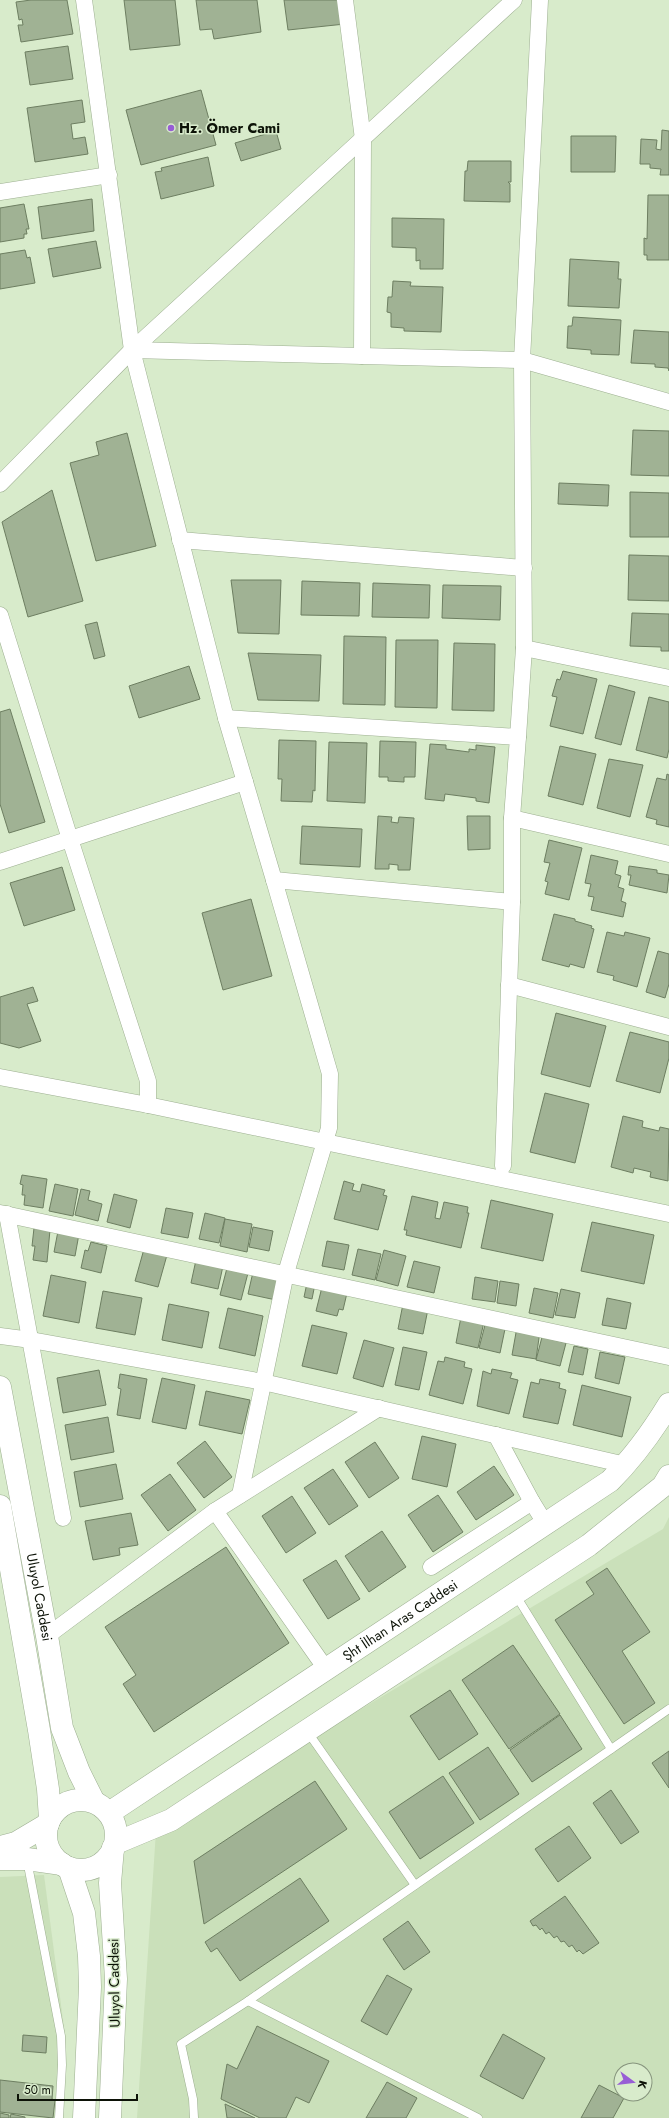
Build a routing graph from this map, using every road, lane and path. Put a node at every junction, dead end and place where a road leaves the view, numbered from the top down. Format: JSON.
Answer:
{"nodes":[{"id":1,"x":84,"y":0,"type":"edge"},
{"id":2,"x":345,"y":0,"type":"edge"},
{"id":3,"x":514,"y":0,"type":"edge"},
{"id":4,"x":540,"y":0,"type":"edge"},
{"id":5,"x":363,"y":139,"type":"junction"},
{"id":6,"x":109,"y":175,"type":"junction"},
{"id":7,"x":0,"y":192,"type":"edge"},
{"id":8,"x":132,"y":350,"type":"junction"},
{"id":9,"x":362,"y":356,"type":"junction"},
{"id":10,"x":522,"y":360,"type":"junction"},
{"id":11,"x":669,"y":402,"type":"edge"},
{"id":12,"x":0,"y":484,"type":"edge"},
{"id":13,"x":180,"y":540,"type":"junction"},
{"id":14,"x":524,"y":568,"type":"junction"},
{"id":15,"x":0,"y":615,"type":"edge"},
{"id":16,"x":524,"y":648,"type":"junction"},
{"id":17,"x":669,"y":678,"type":"edge"},
{"id":18,"x":226,"y":718,"type":"junction"},
{"id":19,"x":518,"y":737,"type":"junction"},
{"id":20,"x":245,"y":782,"type":"junction"},
{"id":21,"x":512,"y":818,"type":"junction"},
{"id":22,"x":70,"y":839,"type":"junction"},
{"id":23,"x":669,"y":854,"type":"edge"},
{"id":24,"x":0,"y":862,"type":"edge"},
{"id":25,"x":274,"y":880,"type":"junction"},
{"id":26,"x":512,"y":902,"type":"junction"},
{"id":27,"x":509,"y":985,"type":"junction"},
{"id":28,"x":669,"y":1027,"type":"edge"},
{"id":29,"x":0,"y":1077,"type":"edge"},
{"id":30,"x":148,"y":1105,"type":"junction"},
{"id":31,"x":325,"y":1141,"type":"junction"},
{"id":32,"x":503,"y":1166,"type":"dead end"},
{"id":33,"x":4,"y":1213,"type":"edge"},
{"id":34,"x":669,"y":1214,"type":"edge"},
{"id":35,"x":286,"y":1273,"type":"junction"},
{"id":36,"x":0,"y":1336,"type":"edge"},
{"id":37,"x":31,"y":1340,"type":"junction"},
{"id":38,"x":669,"y":1356,"type":"edge"},
{"id":39,"x":263,"y":1382,"type":"junction"},
{"id":40,"x":0,"y":1387,"type":"edge"},
{"id":41,"x":669,"y":1404,"type":"edge"},
{"id":42,"x":380,"y":1408,"type":"junction"},
{"id":43,"x":496,"y":1435,"type":"junction"},
{"id":44,"x":626,"y":1465,"type":"junction"},
{"id":45,"x":667,"y":1484,"type":"edge"},
{"id":46,"x":240,"y":1495,"type":"junction"},
{"id":47,"x":532,"y":1502,"type":"junction"},
{"id":48,"x":0,"y":1511,"type":"edge"},
{"id":49,"x":215,"y":1511,"type":"junction"},
{"id":50,"x":63,"y":1518,"type":"dead end"},
{"id":51,"x":546,"y":1523,"type":"junction"},
{"id":52,"x":431,"y":1567,"type":"dead end"},
{"id":53,"x":515,"y":1594,"type":"junction"},
{"id":54,"x":47,"y":1636,"type":"junction"},
{"id":55,"x":326,"y":1669,"type":"junction"},
{"id":56,"x":669,"y":1709,"type":"edge"},
{"id":57,"x":307,"y":1731,"type":"junction"},
{"id":58,"x":611,"y":1749,"type":"junction"},
{"id":59,"x":102,"y":1808,"type":"junction"},
{"id":60,"x":49,"y":1821,"type":"junction"},
{"id":61,"x":114,"y":1846,"type":"junction"},
{"id":62,"x":0,"y":1847,"type":"edge"},
{"id":63,"x":0,"y":1859,"type":"edge"},
{"id":64,"x":27,"y":1860,"type":"junction"},
{"id":65,"x":65,"y":1866,"type":"junction"},
{"id":66,"x":415,"y":1885,"type":"junction"},
{"id":67,"x":248,"y":2001,"type":"junction"},
{"id":68,"x":58,"y":2118,"type":"edge"},
{"id":69,"x":84,"y":2118,"type":"edge"},
{"id":70,"x":110,"y":2118,"type":"edge"},
{"id":71,"x":194,"y":2118,"type":"edge"},
{"id":72,"x":478,"y":2118,"type":"edge"}],
"edges":[{"from":1,"to":6,"type":"street"},
{"from":2,"to":5,"type":"street"},
{"from":3,"to":5,"type":"street"},
{"from":4,"to":10,"type":"street"},
{"from":5,"to":8,"type":"street"},
{"from":5,"to":9,"type":"street"},
{"from":6,"to":7,"type":"street"},
{"from":6,"to":8,"type":"street"},
{"from":8,"to":9,"type":"street"},
{"from":8,"to":12,"type":"street"},
{"from":8,"to":13,"type":"street"},
{"from":9,"to":10,"type":"street"},
{"from":10,"to":11,"type":"street"},
{"from":10,"to":14,"type":"street"},
{"from":13,"to":14,"type":"street"},
{"from":13,"to":18,"type":"street"},
{"from":14,"to":16,"type":"street"},
{"from":15,"to":22,"type":"street"},
{"from":16,"to":17,"type":"street"},
{"from":16,"to":19,"type":"street"},
{"from":18,"to":19,"type":"street"},
{"from":18,"to":20,"type":"street"},
{"from":19,"to":21,"type":"street"},
{"from":20,"to":22,"type":"street"},
{"from":20,"to":25,"type":"street"},
{"from":21,"to":23,"type":"street"},
{"from":21,"to":26,"type":"street"},
{"from":22,"to":24,"type":"street"},
{"from":22,"to":30,"type":"street"},
{"from":25,"to":26,"type":"street"},
{"from":25,"to":31,"type":"street"},
{"from":26,"to":27,"type":"street"},
{"from":27,"to":28,"type":"street"},
{"from":27,"to":32,"type":"street"},
{"from":29,"to":30,"type":"street"},
{"from":30,"to":31,"type":"street"},
{"from":31,"to":34,"type":"street"},
{"from":31,"to":35,"type":"street"},
{"from":33,"to":35,"type":"street"},
{"from":33,"to":37,"type":"street"},
{"from":35,"to":38,"type":"street"},
{"from":35,"to":39,"type":"street"},
{"from":36,"to":37,"type":"street"},
{"from":37,"to":39,"type":"street"},
{"from":37,"to":50,"type":"street"},
{"from":39,"to":42,"type":"street"},
{"from":39,"to":46,"type":"street"},
{"from":40,"to":54,"type":"main road","name":"Uluyol Caddesi"},
{"from":41,"to":44,"type":"main road","name":"Şht İlhan Aras Caddesi"},
{"from":42,"to":43,"type":"street"},
{"from":42,"to":46,"type":"street"},
{"from":43,"to":44,"type":"street"},
{"from":43,"to":47,"type":"street"},
{"from":44,"to":51,"type":"main road","name":"Şht İlhan Aras Caddesi"},
{"from":45,"to":53,"type":"main road"},
{"from":46,"to":49,"type":"street"},
{"from":47,"to":51,"type":"street"},
{"from":47,"to":52,"type":"street"},
{"from":48,"to":60,"type":"main road","name":"Uluyol Caddesi"},
{"from":49,"to":54,"type":"street"},
{"from":49,"to":55,"type":"street"},
{"from":51,"to":55,"type":"main road","name":"Şht İlhan Aras Caddesi"},
{"from":53,"to":57,"type":"main road"},
{"from":53,"to":58,"type":"lane"},
{"from":54,"to":59,"type":"main road","name":"Uluyol Caddesi"},
{"from":55,"to":59,"type":"main road","name":"Şht İlhan Aras Caddesi"},
{"from":56,"to":58,"type":"lane"},
{"from":57,"to":61,"type":"main road"},
{"from":57,"to":66,"type":"lane"},
{"from":58,"to":66,"type":"lane"},
{"from":59,"to":60,"type":"main road"},
{"from":59,"to":61,"type":"main road"},
{"from":60,"to":62,"type":"main road"},
{"from":60,"to":65,"type":"main road"},
{"from":61,"to":65,"type":"main road"},
{"from":61,"to":70,"type":"main road","name":"Uluyol Caddesi"},
{"from":63,"to":64,"type":"main road"},
{"from":64,"to":65,"type":"main road"},
{"from":64,"to":68,"type":"lane"},
{"from":65,"to":69,"type":"main road","name":"Uluyol Caddesi"},
{"from":66,"to":67,"type":"lane"},
{"from":67,"to":71,"type":"lane"},
{"from":67,"to":72,"type":"lane"}]}
